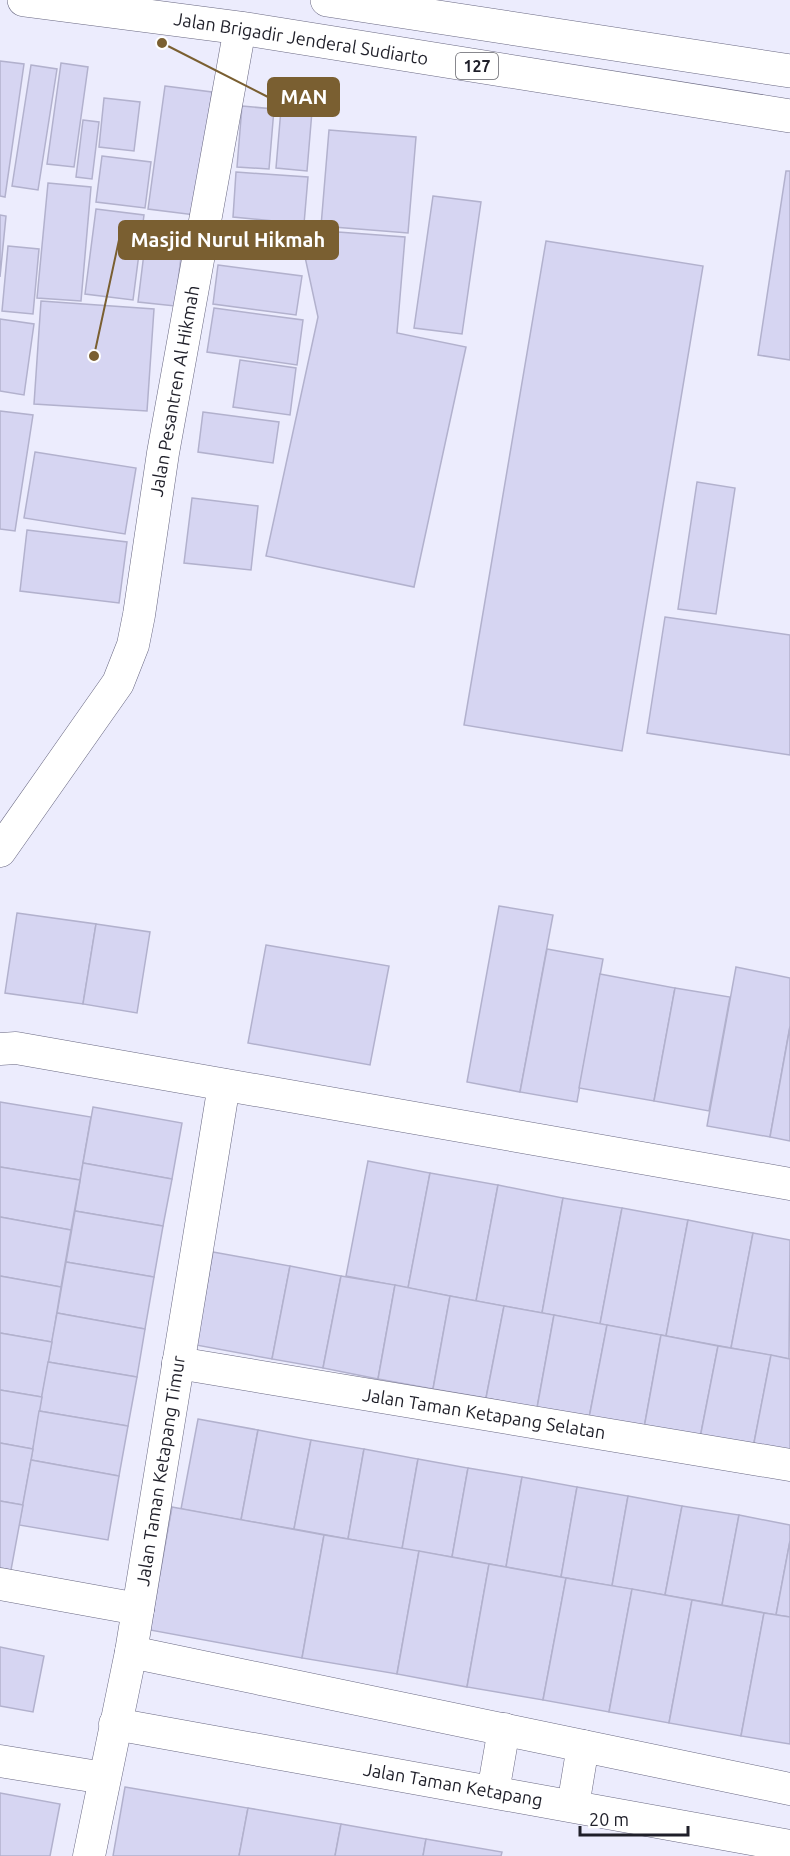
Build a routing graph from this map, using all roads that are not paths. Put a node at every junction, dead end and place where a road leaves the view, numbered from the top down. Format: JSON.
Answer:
{"nodes":[{"id":1,"x":24,"y":0,"type":"edge"},
{"id":2,"x":327,"y":0,"type":"edge"},
{"id":3,"x":240,"y":28,"type":"junction"},
{"id":4,"x":790,"y":71,"type":"edge"},
{"id":5,"x":790,"y":116,"type":"edge"},
{"id":6,"x":0,"y":851,"type":"edge"},
{"id":7,"x":8,"y":1048,"type":"edge"},
{"id":8,"x":224,"y":1085,"type":"junction"},
{"id":9,"x":790,"y":1184,"type":"edge"},
{"id":10,"x":178,"y":1363,"type":"junction"},
{"id":11,"x":790,"y":1465,"type":"edge"},
{"id":12,"x":0,"y":1584,"type":"edge"},
{"id":13,"x":138,"y":1609,"type":"junction"},
{"id":14,"x":131,"y":1652,"type":"junction"},
{"id":15,"x":115,"y":1724,"type":"junction"},
{"id":16,"x":504,"y":1729,"type":"junction"},
{"id":17,"x":583,"y":1746,"type":"junction"},
{"id":18,"x":0,"y":1761,"type":"edge"},
{"id":19,"x":104,"y":1778,"type":"junction"},
{"id":20,"x":790,"y":1789,"type":"edge"},
{"id":21,"x":493,"y":1792,"type":"junction"},
{"id":22,"x":573,"y":1806,"type":"junction"},
{"id":23,"x":790,"y":1846,"type":"edge"},
{"id":24,"x":89,"y":1856,"type":"edge"}],
"edges":[{"from":1,"to":3,"type":"main road","name":"Jalan Brigadir Jenderal Sudiarto","number":"127"},
{"from":2,"to":4,"type":"main road","number":"127"},
{"from":3,"to":5,"type":"main road","name":"Jalan Brigadir Jenderal Sudiarto","number":"127"},
{"from":3,"to":6,"type":"street","name":"Jalan Pesantren Al Hikmah"},
{"from":7,"to":8,"type":"street"},
{"from":8,"to":9,"type":"street"},
{"from":8,"to":10,"type":"street","name":"Jalan Taman Ketapang Timur"},
{"from":10,"to":11,"type":"street","name":"Jalan Taman Ketapang Selatan"},
{"from":10,"to":13,"type":"street","name":"Jalan Taman Ketapang Timur"},
{"from":12,"to":13,"type":"street"},
{"from":13,"to":14,"type":"street","name":"Jalan Taman Ketapang Timur"},
{"from":14,"to":15,"type":"street","name":"Jalan Taman Ketapang Timur"},
{"from":14,"to":16,"type":"street"},
{"from":15,"to":19,"type":"street","name":"Jalan Taman Ketapang Timur"},
{"from":15,"to":21,"type":"street","name":"Jalan Taman Ketapang"},
{"from":16,"to":17,"type":"street"},
{"from":16,"to":21,"type":"street"},
{"from":17,"to":20,"type":"street"},
{"from":17,"to":22,"type":"street"},
{"from":18,"to":19,"type":"street"},
{"from":19,"to":24,"type":"street","name":"Jalan Taman Ketapang Timur"},
{"from":21,"to":22,"type":"street","name":"Jalan Taman Ketapang"},
{"from":22,"to":23,"type":"street","name":"Jalan Taman Ketapang"}]}
